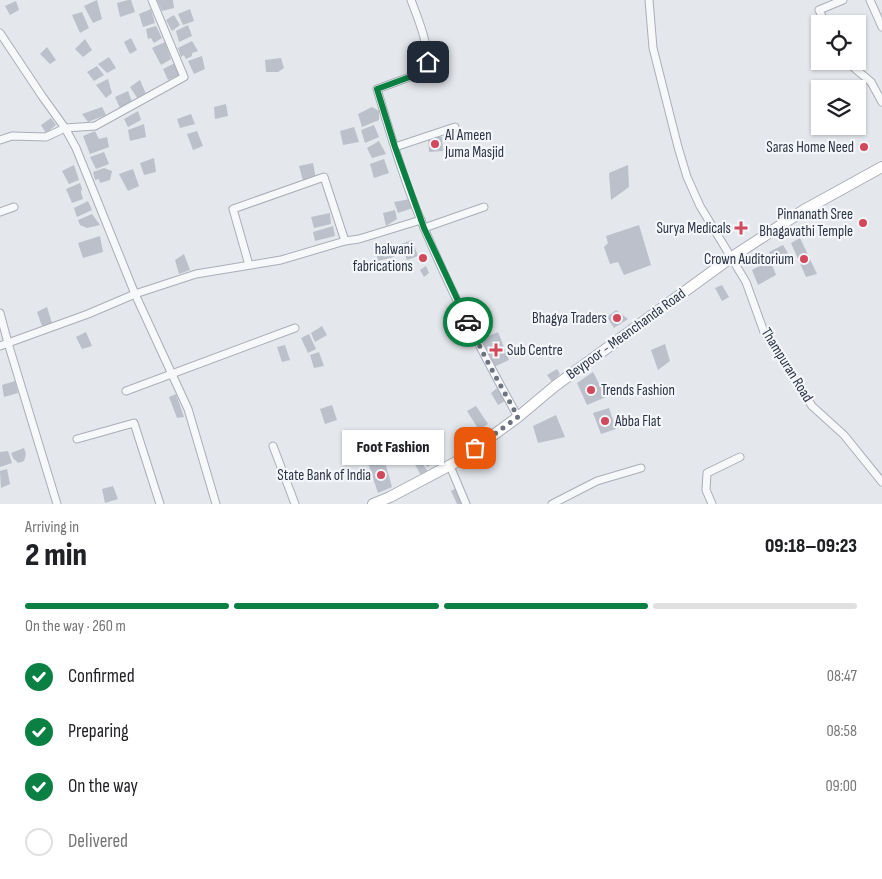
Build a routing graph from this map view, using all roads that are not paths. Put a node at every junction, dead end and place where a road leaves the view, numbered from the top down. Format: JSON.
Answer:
{"nodes":[{"id":1,"x":152,"y":0,"type":"edge"},
{"id":2,"x":411,"y":0,"type":"edge"},
{"id":3,"x":649,"y":0,"type":"edge"},
{"id":4,"x":843,"y":0,"type":"edge"},
{"id":5,"x":870,"y":0,"type":"edge"},
{"id":6,"x":822,"y":15,"type":"edge"},
{"id":7,"x":882,"y":27,"type":"edge"},
{"id":8,"x":0,"y":33,"type":"edge"},
{"id":9,"x":857,"y":70,"type":"edge"},
{"id":10,"x":882,"y":102,"type":"edge"},
{"id":11,"x":455,"y":126,"type":"dead end"},
{"id":12,"x":65,"y":128,"type":"junction"},
{"id":13,"x":0,"y":140,"type":"edge"},
{"id":14,"x":395,"y":147,"type":"junction"},
{"id":15,"x":882,"y":167,"type":"edge"},
{"id":16,"x":14,"y":207,"type":"dead end"},
{"id":17,"x":484,"y":207,"type":"dead end"},
{"id":18,"x":0,"y":212,"type":"edge"},
{"id":19,"x":421,"y":220,"type":"junction"},
{"id":20,"x":424,"y":228,"type":"junction"},
{"id":21,"x":345,"y":241,"type":"junction"},
{"id":22,"x":732,"y":257,"type":"junction"},
{"id":23,"x":249,"y":265,"type":"junction"},
{"id":24,"x":135,"y":294,"type":"junction"},
{"id":25,"x":0,"y":313,"type":"edge"},
{"id":26,"x":295,"y":328,"type":"dead end"},
{"id":27,"x":8,"y":343,"type":"junction"},
{"id":28,"x":0,"y":346,"type":"edge"},
{"id":29,"x":171,"y":373,"type":"junction"},
{"id":30,"x":126,"y":390,"type":"dead end"},
{"id":31,"x":518,"y":417,"type":"junction"},
{"id":32,"x":77,"y":438,"type":"dead end"},
{"id":33,"x":273,"y":446,"type":"dead end"},
{"id":34,"x":740,"y":457,"type":"dead end"},
{"id":35,"x":450,"y":466,"type":"junction"},
{"id":36,"x":640,"y":468,"type":"dead end"},
{"id":37,"x":882,"y":482,"type":"edge"},
{"id":38,"x":57,"y":504,"type":"edge"},
{"id":39,"x":160,"y":504,"type":"edge"},
{"id":40,"x":216,"y":504,"type":"edge"},
{"id":41,"x":295,"y":504,"type":"edge"},
{"id":42,"x":373,"y":504,"type":"edge"},
{"id":43,"x":466,"y":504,"type":"edge"},
{"id":44,"x":552,"y":504,"type":"edge"},
{"id":45,"x":712,"y":504,"type":"edge"}],
"edges":[{"from":1,"to":12,"type":"street"},
{"from":2,"to":14,"type":"street"},
{"from":3,"to":22,"type":"street","name":"Thampuran Road"},
{"from":4,"to":6,"type":"street"},
{"from":5,"to":7,"type":"street"},
{"from":8,"to":12,"type":"street"},
{"from":9,"to":10,"type":"street"},
{"from":11,"to":14,"type":"street"},
{"from":12,"to":13,"type":"street"},
{"from":12,"to":24,"type":"street"},
{"from":14,"to":19,"type":"street"},
{"from":15,"to":22,"type":"main road","name":"Beypoor - Meenchanda Road"},
{"from":16,"to":18,"type":"street"},
{"from":17,"to":20,"type":"street"},
{"from":19,"to":20,"type":"street"},
{"from":19,"to":21,"type":"street"},
{"from":20,"to":31,"type":"street"},
{"from":21,"to":23,"type":"street"},
{"from":21,"to":23,"type":"street"},
{"from":22,"to":31,"type":"main road","name":"Beypoor - Meenchanda Road"},
{"from":22,"to":37,"type":"street","name":"Thampuran Road"},
{"from":23,"to":24,"type":"street"},
{"from":24,"to":27,"type":"street"},
{"from":24,"to":29,"type":"street"},
{"from":25,"to":27,"type":"street"},
{"from":26,"to":29,"type":"street"},
{"from":27,"to":28,"type":"street"},
{"from":27,"to":38,"type":"street"},
{"from":29,"to":30,"type":"street"},
{"from":29,"to":40,"type":"street"},
{"from":31,"to":35,"type":"main road","name":"Beypoor - Meenchanda Road"},
{"from":32,"to":39,"type":"street"},
{"from":33,"to":41,"type":"street"},
{"from":34,"to":45,"type":"street"},
{"from":35,"to":42,"type":"main road","name":"Beypoor - Meenchanda Road"},
{"from":35,"to":43,"type":"street"},
{"from":36,"to":44,"type":"street"}]}
